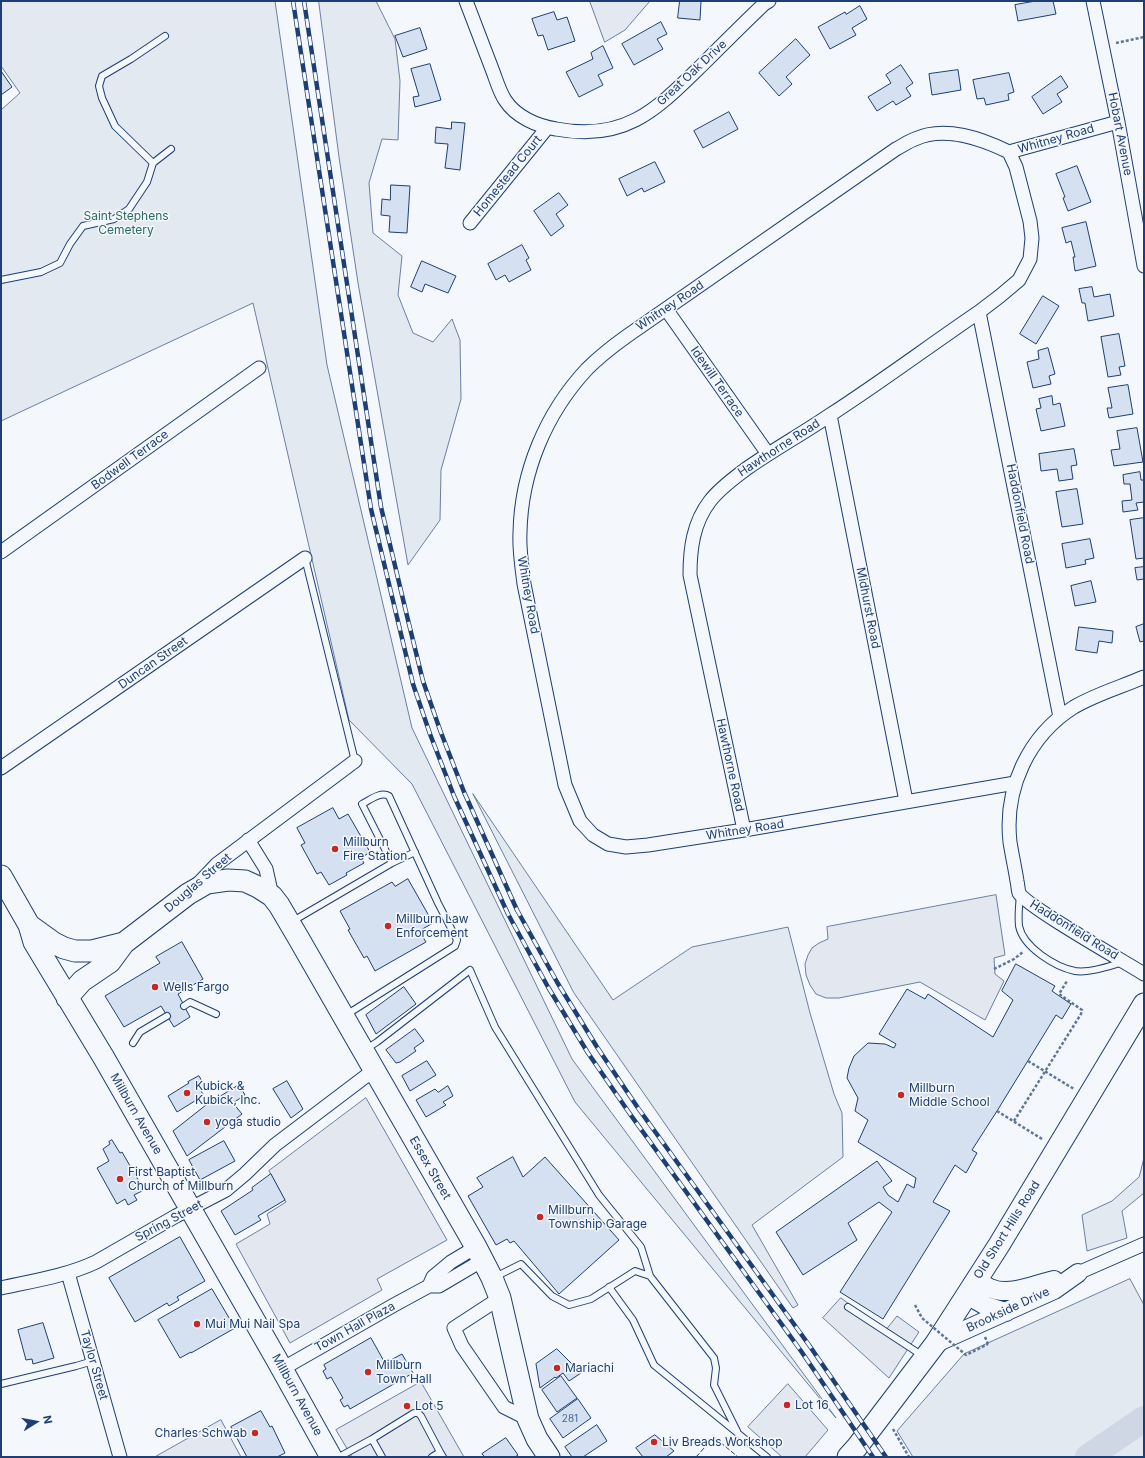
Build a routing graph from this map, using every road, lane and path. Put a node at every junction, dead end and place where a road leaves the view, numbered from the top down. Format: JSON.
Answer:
{"nodes":[{"id":1,"x":466,"y":1,"type":"edge"},
{"id":2,"x":1093,"y":1,"type":"edge"},
{"id":3,"x":765,"y":2,"type":"edge"},
{"id":4,"x":165,"y":36,"type":"dead end"},
{"id":5,"x":1144,"y":37,"type":"edge"},
{"id":6,"x":1116,"y":43,"type":"dead end"},
{"id":7,"x":1118,"y":122,"type":"junction"},
{"id":8,"x":547,"y":128,"type":"junction"},
{"id":9,"x":171,"y":149,"type":"dead end"},
{"id":10,"x":1009,"y":152,"type":"junction"},
{"id":11,"x":154,"y":163,"type":"junction"},
{"id":12,"x":470,"y":224,"type":"dead end"},
{"id":13,"x":1144,"y":266,"type":"edge"},
{"id":14,"x":1,"y":280,"type":"edge"},
{"id":15,"x":666,"y":310,"type":"junction"},
{"id":16,"x":979,"y":312,"type":"junction"},
{"id":17,"x":259,"y":368,"type":"dead end"},
{"id":18,"x":830,"y":415,"type":"junction"},
{"id":19,"x":768,"y":454,"type":"junction"},
{"id":20,"x":1,"y":552,"type":"edge"},
{"id":21,"x":305,"y":558,"type":"joint"},
{"id":22,"x":1144,"y":677,"type":"edge"},
{"id":23,"x":1060,"y":717,"type":"junction"},
{"id":24,"x":355,"y":761,"type":"joint"},
{"id":25,"x":1,"y":768,"type":"edge"},
{"id":26,"x":1015,"y":783,"type":"junction"},
{"id":27,"x":906,"y":801,"type":"junction"},
{"id":28,"x":744,"y":830,"type":"junction"},
{"id":29,"x":248,"y":840,"type":"junction"},
{"id":30,"x":415,"y":852,"type":"junction"},
{"id":31,"x":392,"y":862,"type":"junction"},
{"id":32,"x":1,"y":876,"type":"edge"},
{"id":33,"x":188,"y":894,"type":"junction"},
{"id":34,"x":1020,"y":894,"type":"junction"},
{"id":35,"x":272,"y":896,"type":"junction"},
{"id":36,"x":290,"y":923,"type":"junction"},
{"id":37,"x":29,"y":924,"type":"junction"},
{"id":38,"x":124,"y":944,"type":"junction"},
{"id":39,"x":1023,"y":952,"type":"dead end"},
{"id":40,"x":1124,"y":962,"type":"junction"},
{"id":41,"x":994,"y":968,"type":"dead end"},
{"id":42,"x":1144,"y":974,"type":"edge"},
{"id":43,"x":1067,"y":981,"type":"dead end"},
{"id":44,"x":67,"y":998,"type":"junction"},
{"id":45,"x":1144,"y":1004,"type":"edge"},
{"id":46,"x":184,"y":1006,"type":"dead end"},
{"id":47,"x":216,"y":1014,"type":"dead end"},
{"id":48,"x":167,"y":1016,"type":"dead end"},
{"id":49,"x":343,"y":1017,"type":"junction"},
{"id":50,"x":134,"y":1043,"type":"dead end"},
{"id":51,"x":363,"y":1050,"type":"junction"},
{"id":52,"x":1028,"y":1061,"type":"dead end"},
{"id":53,"x":374,"y":1070,"type":"junction"},
{"id":54,"x":1044,"y":1072,"type":"junction"},
{"id":55,"x":1078,"y":1091,"type":"dead end"},
{"id":56,"x":997,"y":1111,"type":"dead end"},
{"id":57,"x":1014,"y":1121,"type":"junction"},
{"id":58,"x":1036,"y":1135,"type":"dead end"},
{"id":59,"x":190,"y":1209,"type":"junction"},
{"id":60,"x":1144,"y":1244,"type":"edge"},
{"id":61,"x":483,"y":1262,"type":"junction"},
{"id":62,"x":68,"y":1273,"type":"junction"},
{"id":63,"x":1078,"y":1273,"type":"junction"},
{"id":64,"x":650,"y":1276,"type":"junction"},
{"id":65,"x":609,"y":1287,"type":"junction"},
{"id":66,"x":1,"y":1288,"type":"edge"},
{"id":67,"x":972,"y":1288,"type":"junction"},
{"id":68,"x":500,"y":1298,"type":"junction"},
{"id":69,"x":915,"y":1305,"type":"dead end"},
{"id":70,"x":848,"y":1307,"type":"dead end"},
{"id":71,"x":1006,"y":1312,"type":"junction"},
{"id":72,"x":988,"y":1344,"type":"dead end"},
{"id":73,"x":931,"y":1351,"type":"junction"},
{"id":74,"x":93,"y":1361,"type":"junction"},
{"id":75,"x":282,"y":1369,"type":"junction"},
{"id":76,"x":1,"y":1384,"type":"edge"},
{"id":77,"x":528,"y":1419,"type":"junction"},
{"id":78,"x":893,"y":1429,"type":"dead end"},
{"id":79,"x":737,"y":1431,"type":"junction"},
{"id":80,"x":372,"y":1439,"type":"junction"},
{"id":81,"x":853,"y":1452,"type":"edge"},
{"id":82,"x":442,"y":1455,"type":"edge"},
{"id":83,"x":120,"y":1457,"type":"edge"},
{"id":84,"x":332,"y":1457,"type":"edge"},
{"id":85,"x":339,"y":1457,"type":"edge"},
{"id":86,"x":382,"y":1457,"type":"edge"},
{"id":87,"x":432,"y":1457,"type":"edge"},
{"id":88,"x":549,"y":1457,"type":"edge"},
{"id":89,"x":767,"y":1457,"type":"edge"},
{"id":90,"x":909,"y":1457,"type":"edge"}],
"edges":[{"from":1,"to":8,"type":"street","name":"Great Oak Drive"},
{"from":2,"to":7,"type":"street","name":"Hobart Avenue"},
{"from":3,"to":8,"type":"street","name":"Great Oak Drive"},
{"from":4,"to":11,"type":"lane"},
{"from":5,"to":6,"type":"path"},
{"from":7,"to":10,"type":"street","name":"Whitney Road"},
{"from":7,"to":13,"type":"street","name":"Hobart Avenue"},
{"from":8,"to":12,"type":"street","name":"Homestead Court"},
{"from":9,"to":11,"type":"lane"},
{"from":10,"to":15,"type":"street","name":"Whitney Road"},
{"from":10,"to":16,"type":"street","name":"Hawthorne Road"},
{"from":11,"to":14,"type":"lane"},
{"from":15,"to":19,"type":"street","name":"Idewill Terrace"},
{"from":15,"to":28,"type":"street","name":"Whitney Road"},
{"from":16,"to":18,"type":"street","name":"Hawthorne Road"},
{"from":16,"to":23,"type":"street","name":"Haddonfield Road"},
{"from":17,"to":20,"type":"street","name":"Bodwell Terrace"},
{"from":18,"to":19,"type":"street","name":"Hawthorne Road"},
{"from":18,"to":27,"type":"street","name":"Midhurst Road"},
{"from":19,"to":28,"type":"street","name":"Hawthorne Road"},
{"from":21,"to":24,"type":"lane"},
{"from":21,"to":25,"type":"street","name":"Duncan Street"},
{"from":22,"to":23,"type":"street"},
{"from":23,"to":26,"type":"street"},
{"from":24,"to":29,"type":"street","name":"Douglas Street"},
{"from":26,"to":27,"type":"street","name":"Whitney Road"},
{"from":26,"to":34,"type":"street","name":"Haddonfield Road"},
{"from":27,"to":28,"type":"street","name":"Whitney Road"},
{"from":29,"to":33,"type":"street","name":"Douglas Street"},
{"from":29,"to":35,"type":"street","name":"Essex Street"},
{"from":30,"to":31,"type":"lane"},
{"from":30,"to":31,"type":"lane"},
{"from":30,"to":49,"type":"lane"},
{"from":31,"to":36,"type":"lane"},
{"from":32,"to":37,"type":"main road","name":"Millburn Avenue"},
{"from":33,"to":35,"type":"main road","name":"Essex Street"},
{"from":33,"to":38,"type":"main road","name":"Douglas Street"},
{"from":34,"to":40,"type":"street","name":"Haddonfield Road"},
{"from":34,"to":40,"type":"lane"},
{"from":35,"to":36,"type":"main road","name":"Essex Street"},
{"from":36,"to":49,"type":"main road","name":"Essex Street"},
{"from":37,"to":38,"type":"main road","name":"Douglas Street"},
{"from":37,"to":44,"type":"main road","name":"Millburn Avenue"},
{"from":38,"to":44,"type":"main road"},
{"from":39,"to":41,"type":"path"},
{"from":40,"to":42,"type":"street","name":"Haddonfield Road"},
{"from":43,"to":54,"type":"path"},
{"from":44,"to":59,"type":"main road","name":"Millburn Avenue"},
{"from":45,"to":67,"type":"main road","name":"Old Short Hills Road"},
{"from":46,"to":47,"type":"lane"},
{"from":48,"to":50,"type":"lane"},
{"from":49,"to":51,"type":"main road","name":"Essex Street"},
{"from":51,"to":53,"type":"main road","name":"Essex Street"},
{"from":51,"to":64,"type":"lane"},
{"from":52,"to":54,"type":"path"},
{"from":53,"to":59,"type":"street","name":"Spring Street"},
{"from":53,"to":61,"type":"main road","name":"Essex Street"},
{"from":54,"to":55,"type":"path"},
{"from":54,"to":57,"type":"path"},
{"from":56,"to":57,"type":"path"},
{"from":57,"to":58,"type":"path"},
{"from":59,"to":62,"type":"street","name":"Spring Street"},
{"from":59,"to":75,"type":"main road","name":"Millburn Avenue"},
{"from":60,"to":63,"type":"street","name":"Brookside Drive"},
{"from":61,"to":65,"type":"lane"},
{"from":61,"to":68,"type":"main road","name":"Essex Street"},
{"from":61,"to":75,"type":"street","name":"Town Hall Plaza"},
{"from":62,"to":66,"type":"street","name":"Spring Street"},
{"from":62,"to":74,"type":"street","name":"Taylor Street"},
{"from":63,"to":67,"type":"main road","name":"Brookside Drive"},
{"from":63,"to":71,"type":"main road","name":"Brookside Drive"},
{"from":64,"to":65,"type":"lane"},
{"from":64,"to":79,"type":"lane"},
{"from":65,"to":79,"type":"lane"},
{"from":67,"to":71,"type":"main road"},
{"from":67,"to":73,"type":"main road","name":"Old Short Hills Road"},
{"from":68,"to":77,"type":"main road","name":"Essex Street"},
{"from":68,"to":77,"type":"street"},
{"from":69,"to":72,"type":"path","bridge":true},
{"from":70,"to":73,"type":"lane"},
{"from":71,"to":73,"type":"main road","name":"Brookside Drive"},
{"from":73,"to":81,"type":"main road","name":"Old Short Hills Road"},
{"from":74,"to":76,"type":"lane"},
{"from":74,"to":83,"type":"street","name":"Taylor Street"},
{"from":75,"to":84,"type":"main road","name":"Millburn Avenue"},
{"from":77,"to":88,"type":"main road","name":"Essex Street"},
{"from":78,"to":90,"type":"path"},
{"from":79,"to":89,"type":"lane"},
{"from":80,"to":82,"type":"lane"},
{"from":80,"to":85,"type":"lane"},
{"from":80,"to":86,"type":"lane"},
{"from":82,"to":87,"type":"lane"}]}
